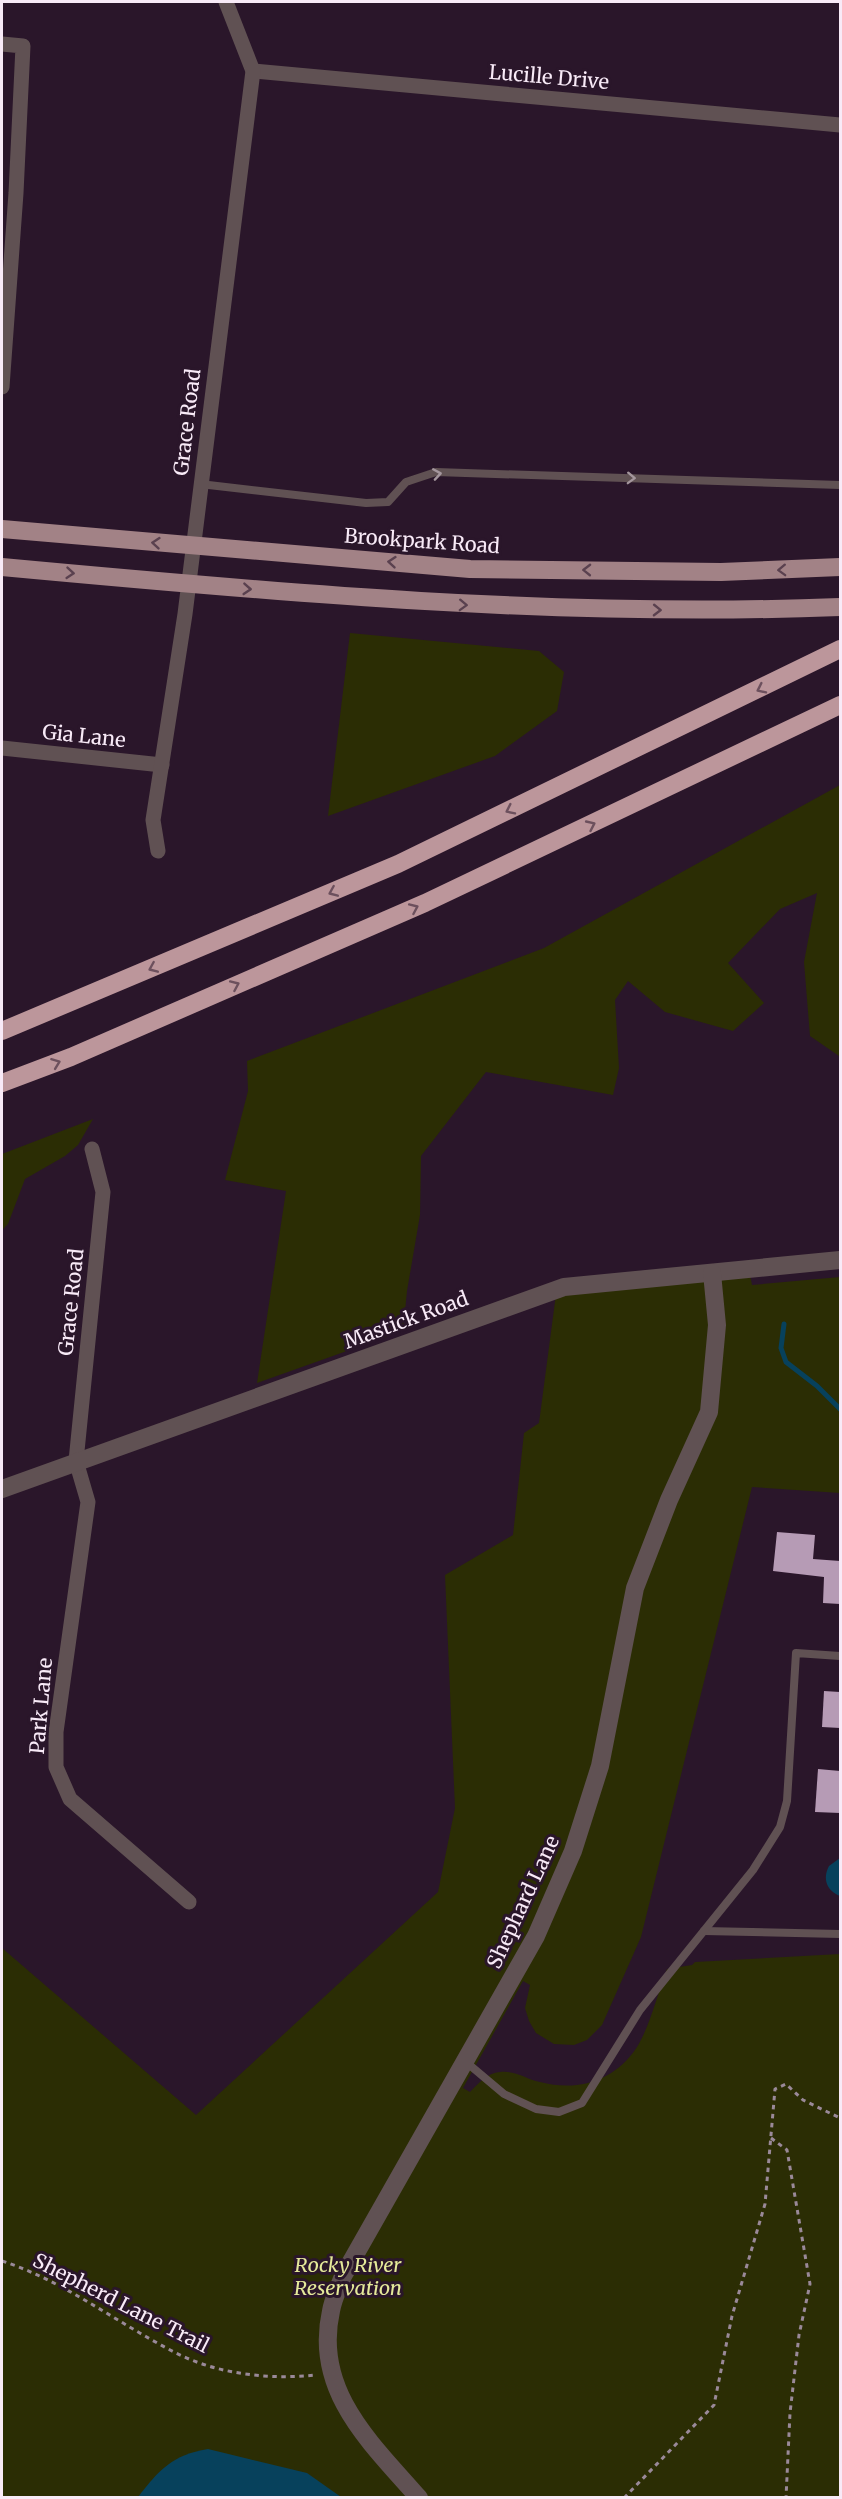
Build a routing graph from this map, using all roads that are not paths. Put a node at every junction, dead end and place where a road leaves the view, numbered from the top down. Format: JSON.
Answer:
{"nodes":[{"id":1,"x":226,"y":2,"type":"edge"},
{"id":2,"x":2,"y":44,"type":"edge"},
{"id":3,"x":253,"y":71,"type":"junction"},
{"id":4,"x":840,"y":125,"type":"edge"},
{"id":5,"x":9,"y":192,"type":"edge"},
{"id":6,"x":2,"y":387,"type":"edge"},
{"id":7,"x":200,"y":484,"type":"junction"},
{"id":8,"x":840,"y":485,"type":"edge"},
{"id":9,"x":2,"y":529,"type":"edge"},
{"id":10,"x":192,"y":546,"type":"junction"},
{"id":11,"x":2,"y":567,"type":"edge"},
{"id":12,"x":840,"y":567,"type":"edge"},
{"id":13,"x":189,"y":585,"type":"junction"},
{"id":14,"x":840,"y":607,"type":"edge"},
{"id":15,"x":840,"y":649,"type":"edge"},
{"id":16,"x":840,"y":705,"type":"edge"},
{"id":17,"x":2,"y":748,"type":"edge"},
{"id":18,"x":162,"y":765,"type":"junction"},
{"id":19,"x":158,"y":851,"type":"dead end"},
{"id":20,"x":2,"y":1031,"type":"edge"},
{"id":21,"x":2,"y":1083,"type":"edge"},
{"id":22,"x":92,"y":1149,"type":"dead end"},
{"id":23,"x":840,"y":1260,"type":"edge"},
{"id":24,"x":712,"y":1273,"type":"junction"},
{"id":25,"x":76,"y":1461,"type":"junction"},
{"id":26,"x":2,"y":1489,"type":"edge"},
{"id":27,"x":840,"y":1656,"type":"edge"},
{"id":28,"x":189,"y":1902,"type":"dead end"},
{"id":29,"x":704,"y":1931,"type":"junction"},
{"id":30,"x":840,"y":1934,"type":"edge"},
{"id":31,"x":466,"y":2062,"type":"junction"},
{"id":32,"x":419,"y":2498,"type":"edge"}],
"edges":[{"from":1,"to":3,"type":"street","name":"Grace Road"},
{"from":2,"to":5,"type":"street"},
{"from":3,"to":4,"type":"street","name":"Lucille Drive"},
{"from":3,"to":7,"type":"street","name":"Grace Road"},
{"from":5,"to":6,"type":"street"},
{"from":7,"to":8,"type":"lane","one_way":true},
{"from":7,"to":10,"type":"street","name":"Grace Road"},
{"from":10,"to":9,"type":"main road","name":"Brookpark Road","one_way":true},
{"from":12,"to":10,"type":"main road","name":"Brookpark Road","one_way":true},
{"from":10,"to":13,"type":"street","name":"Grace Road"},
{"from":11,"to":13,"type":"main road","one_way":true},
{"from":13,"to":14,"type":"main road","one_way":true},
{"from":13,"to":18,"type":"street","name":"Grace Road"},
{"from":15,"to":20,"type":"highway","one_way":true},
{"from":21,"to":16,"type":"highway","one_way":true},
{"from":17,"to":18,"type":"street","name":"Gia Lane"},
{"from":18,"to":19,"type":"street","name":"Grace Road"},
{"from":22,"to":25,"type":"street","name":"Grace Road"},
{"from":23,"to":24,"type":"street","name":"Mastick Road"},
{"from":24,"to":25,"type":"street","name":"Mastick Road"},
{"from":24,"to":31,"type":"street","name":"Shephard Lane"},
{"from":25,"to":26,"type":"street","name":"Mastick Road"},
{"from":25,"to":28,"type":"street","name":"Park Lane"},
{"from":27,"to":29,"type":"lane"},
{"from":29,"to":30,"type":"lane"},
{"from":29,"to":31,"type":"lane"},
{"from":31,"to":32,"type":"street","name":"Shephard Lane"}]}
